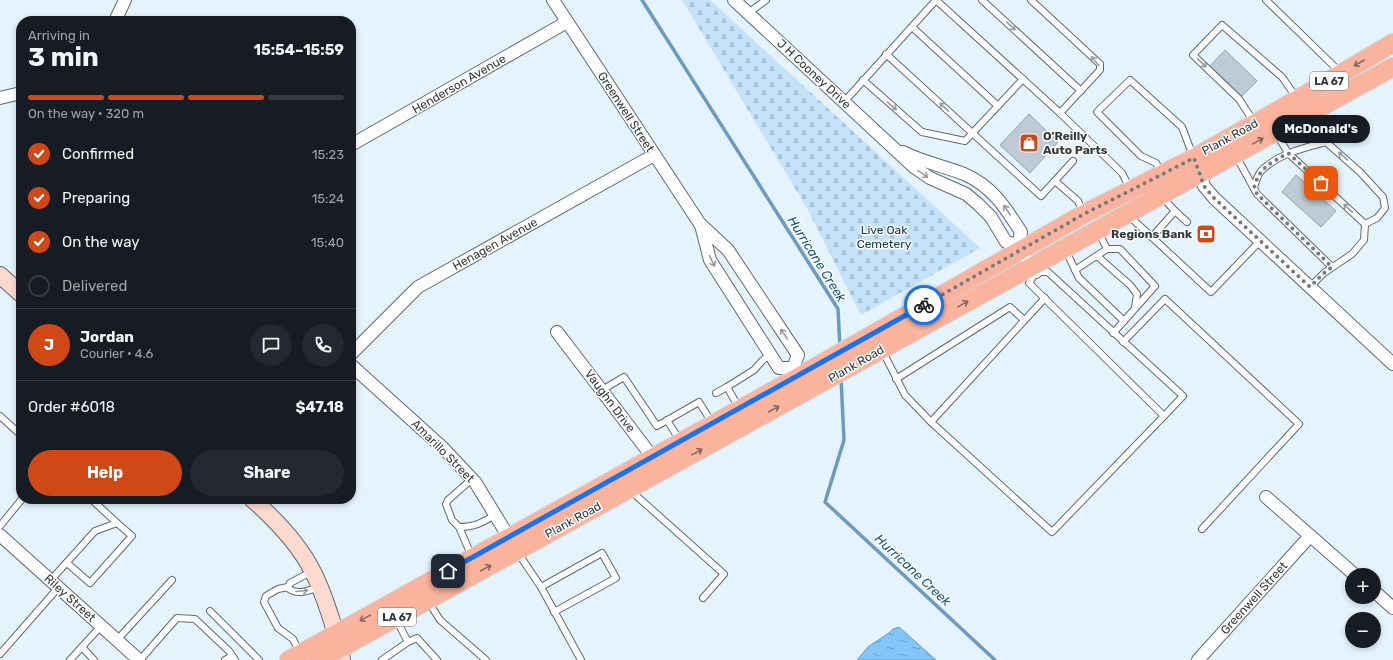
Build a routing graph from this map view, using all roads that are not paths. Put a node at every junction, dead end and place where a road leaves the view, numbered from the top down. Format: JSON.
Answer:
{"nodes":[{"id":1,"x":125,"y":0,"type":"edge"},
{"id":2,"x":553,"y":0,"type":"edge"},
{"id":3,"x":734,"y":0,"type":"edge"},
{"id":4,"x":766,"y":0,"type":"edge"},
{"id":5,"x":982,"y":0,"type":"edge"},
{"id":6,"x":1031,"y":0,"type":"edge"},
{"id":7,"x":1266,"y":0,"type":"edge"},
{"id":8,"x":748,"y":13,"type":"junction"},
{"id":9,"x":117,"y":16,"type":"edge"},
{"id":10,"x":567,"y":22,"type":"junction"},
{"id":11,"x":912,"y":27,"type":"junction"},
{"id":12,"x":1393,"y":43,"type":"edge"},
{"id":13,"x":886,"y":54,"type":"junction"},
{"id":14,"x":1393,"y":67,"type":"edge"},
{"id":15,"x":1341,"y":73,"type":"junction"},
{"id":16,"x":1023,"y":79,"type":"junction"},
{"id":17,"x":863,"y":80,"type":"junction"},
{"id":18,"x":1081,"y":91,"type":"junction"},
{"id":19,"x":16,"y":94,"type":"edge"},
{"id":20,"x":0,"y":98,"type":"edge"},
{"id":21,"x":1298,"y":99,"type":"junction"},
{"id":22,"x":844,"y":102,"type":"junction"},
{"id":23,"x":998,"y":106,"type":"junction"},
{"id":24,"x":1060,"y":113,"type":"junction"},
{"id":25,"x":1255,"y":123,"type":"junction"},
{"id":26,"x":1275,"y":132,"type":"junction"},
{"id":27,"x":972,"y":133,"type":"junction"},
{"id":28,"x":356,"y":143,"type":"edge"},
{"id":29,"x":894,"y":148,"type":"junction"},
{"id":30,"x":1288,"y":153,"type":"junction"},
{"id":31,"x":1235,"y":154,"type":"junction"},
{"id":32,"x":654,"y":155,"type":"junction"},
{"id":33,"x":1073,"y":161,"type":"dead end"},
{"id":34,"x":1197,"y":166,"type":"junction"},
{"id":35,"x":1162,"y":174,"type":"junction"},
{"id":36,"x":1055,"y":181,"type":"junction"},
{"id":37,"x":1254,"y":188,"type":"junction"},
{"id":38,"x":1131,"y":190,"type":"junction"},
{"id":39,"x":1161,"y":196,"type":"junction"},
{"id":40,"x":1175,"y":211,"type":"junction"},
{"id":41,"x":1084,"y":214,"type":"junction"},
{"id":42,"x":1127,"y":214,"type":"junction"},
{"id":43,"x":1187,"y":222,"type":"dead end"},
{"id":44,"x":700,"y":224,"type":"junction"},
{"id":45,"x":1365,"y":224,"type":"junction"},
{"id":46,"x":1097,"y":230,"type":"junction"},
{"id":47,"x":1152,"y":237,"type":"junction"},
{"id":48,"x":1260,"y":241,"type":"junction"},
{"id":49,"x":1020,"y":247,"type":"junction"},
{"id":50,"x":1064,"y":248,"type":"junction"},
{"id":51,"x":1107,"y":249,"type":"junction"},
{"id":52,"x":1097,"y":256,"type":"junction"},
{"id":53,"x":1332,"y":267,"type":"junction"},
{"id":54,"x":1034,"y":269,"type":"junction"},
{"id":55,"x":1075,"y":270,"type":"junction"},
{"id":56,"x":0,"y":275,"type":"edge"},
{"id":57,"x":1310,"y":287,"type":"junction"},
{"id":58,"x":16,"y":289,"type":"edge"},
{"id":59,"x":1045,"y":298,"type":"junction"},
{"id":60,"x":1135,"y":308,"type":"junction"},
{"id":61,"x":1024,"y":320,"type":"junction"},
{"id":62,"x":1124,"y":321,"type":"junction"},
{"id":63,"x":557,"y":332,"type":"dead end"},
{"id":64,"x":1113,"y":333,"type":"junction"},
{"id":65,"x":1123,"y":342,"type":"junction"},
{"id":66,"x":356,"y":349,"type":"edge"},
{"id":67,"x":870,"y":349,"type":"junction"},
{"id":68,"x":770,"y":354,"type":"junction"},
{"id":69,"x":1393,"y":364,"type":"edge"},
{"id":70,"x":356,"y":370,"type":"edge"},
{"id":71,"x":799,"y":379,"type":"junction"},
{"id":72,"x":896,"y":379,"type":"junction"},
{"id":73,"x":727,"y":387,"type":"junction"},
{"id":74,"x":602,"y":390,"type":"junction"},
{"id":75,"x":716,"y":393,"type":"dead end"},
{"id":76,"x":739,"y":409,"type":"junction"},
{"id":77,"x":0,"y":416,"type":"edge"},
{"id":78,"x":1164,"y":416,"type":"junction"},
{"id":79,"x":667,"y":420,"type":"junction"},
{"id":80,"x":932,"y":422,"type":"junction"},
{"id":81,"x":712,"y":424,"type":"junction"},
{"id":82,"x":16,"y":430,"type":"edge"},
{"id":83,"x":681,"y":442,"type":"junction"},
{"id":84,"x":658,"y":464,"type":"junction"},
{"id":85,"x":472,"y":479,"type":"junction"},
{"id":86,"x":628,"y":489,"type":"junction"},
{"id":87,"x":1266,"y":497,"type":"dead end"},
{"id":88,"x":18,"y":504,"type":"edge"},
{"id":89,"x":96,"y":504,"type":"edge"},
{"id":90,"x":258,"y":504,"type":"edge"},
{"id":91,"x":495,"y":515,"type":"junction"},
{"id":92,"x":117,"y":523,"type":"junction"},
{"id":93,"x":0,"y":526,"type":"edge"},
{"id":94,"x":459,"y":527,"type":"junction"},
{"id":95,"x":1202,"y":529,"type":"dead end"},
{"id":96,"x":0,"y":535,"type":"edge"},
{"id":97,"x":1310,"y":536,"type":"junction"},
{"id":98,"x":513,"y":544,"type":"junction"},
{"id":99,"x":473,"y":557,"type":"junction"},
{"id":100,"x":67,"y":563,"type":"junction"},
{"id":101,"x":1347,"y":568,"type":"edge"},
{"id":102,"x":313,"y":571,"type":"junction"},
{"id":103,"x":172,"y":580,"type":"dead end"},
{"id":104,"x":54,"y":584,"type":"junction"},
{"id":105,"x":288,"y":586,"type":"junction"},
{"id":106,"x":320,"y":587,"type":"junction"},
{"id":107,"x":541,"y":587,"type":"junction"},
{"id":108,"x":1381,"y":597,"type":"edge"},
{"id":109,"x":703,"y":598,"type":"dead end"},
{"id":110,"x":427,"y":600,"type":"junction"},
{"id":111,"x":1393,"y":608,"type":"edge"},
{"id":112,"x":210,"y":611,"type":"dead end"},
{"id":113,"x":554,"y":612,"type":"junction"},
{"id":114,"x":395,"y":618,"type":"junction"},
{"id":115,"x":101,"y":626,"type":"junction"},
{"id":116,"x":117,"y":640,"type":"junction"},
{"id":117,"x":408,"y":642,"type":"junction"},
{"id":118,"x":82,"y":647,"type":"junction"},
{"id":119,"x":339,"y":648,"type":"edge"},
{"id":120,"x":0,"y":654,"type":"edge"},
{"id":121,"x":295,"y":657,"type":"edge"},
{"id":122,"x":234,"y":658,"type":"edge"},
{"id":123,"x":70,"y":660,"type":"edge"},
{"id":124,"x":94,"y":660,"type":"edge"},
{"id":125,"x":140,"y":660,"type":"edge"},
{"id":126,"x":225,"y":660,"type":"edge"},
{"id":127,"x":259,"y":660,"type":"edge"},
{"id":128,"x":320,"y":660,"type":"edge"},
{"id":129,"x":382,"y":660,"type":"edge"},
{"id":130,"x":437,"y":660,"type":"edge"},
{"id":131,"x":486,"y":660,"type":"edge"},
{"id":132,"x":581,"y":660,"type":"edge"},
{"id":133,"x":1198,"y":660,"type":"edge"}],
"edges":[{"from":1,"to":9,"type":"street"},
{"from":2,"to":10,"type":"street","name":"Greenwell Street"},
{"from":3,"to":8,"type":"street","name":"J H Cooney Drive"},
{"from":4,"to":8,"type":"lane"},
{"from":5,"to":18,"type":"lane","one_way":true},
{"from":18,"to":6,"type":"lane","one_way":true},
{"from":7,"to":15,"type":"lane"},
{"from":8,"to":22,"type":"street","name":"J H Cooney Drive"},
{"from":10,"to":28,"type":"street","name":"Henderson Avenue"},
{"from":10,"to":32,"type":"street","name":"Greenwell Street"},
{"from":11,"to":13,"type":"lane"},
{"from":11,"to":16,"type":"lane"},
{"from":11,"to":23,"type":"lane"},
{"from":12,"to":15,"type":"main road","name":"Plank Road","number":"LA 67","one_way":true},
{"from":13,"to":17,"type":"lane"},
{"from":27,"to":13,"type":"lane","one_way":true},
{"from":14,"to":26,"type":"main road","name":"Plank Road","number":"LA 67"},
{"from":15,"to":21,"type":"main road","name":"Plank Road","number":"LA 67"},
{"from":16,"to":23,"type":"lane"},
{"from":16,"to":24,"type":"lane"},
{"from":17,"to":22,"type":"lane"},
{"from":17,"to":27,"type":"lane","one_way":true},
{"from":18,"to":24,"type":"lane"},
{"from":19,"to":20,"type":"street"},
{"from":21,"to":25,"type":"main road","name":"Plank Road","number":"LA 67"},
{"from":21,"to":25,"type":"lane","one_way":true},
{"from":22,"to":29,"type":"street","name":"J H Cooney Drive"},
{"from":23,"to":27,"type":"lane"},
{"from":24,"to":38,"type":"lane"},
{"from":25,"to":34,"type":"main road","name":"Plank Road","number":"LA 67"},
{"from":26,"to":30,"type":"lane"},
{"from":31,"to":26,"type":"main road","name":"Plank Road","number":"LA 67","one_way":true},
{"from":27,"to":36,"type":"lane"},
{"from":29,"to":49,"type":"street","name":"J H Cooney Drive","one_way":true},
{"from":49,"to":29,"type":"street","name":"J H Cooney Drive","one_way":true},
{"from":30,"to":37,"type":"lane"},
{"from":45,"to":30,"type":"lane","one_way":true},
{"from":45,"to":30,"type":"lane","one_way":true},
{"from":31,"to":34,"type":"main road","name":"Plank Road","number":"LA 67"},
{"from":31,"to":37,"type":"lane"},
{"from":32,"to":44,"type":"street","name":"Greenwell Street"},
{"from":32,"to":66,"type":"street","name":"Henagen Avenue"},
{"from":33,"to":36,"type":"lane"},
{"from":34,"to":35,"type":"main road","name":"Plank Road","number":"LA 67"},
{"from":34,"to":35,"type":"lane"},
{"from":34,"to":39,"type":"main road","name":"Plank Road","number":"LA 67"},
{"from":34,"to":48,"type":"street"},
{"from":35,"to":38,"type":"main road","name":"Plank Road","number":"LA 67"},
{"from":36,"to":41,"type":"lane"},
{"from":37,"to":53,"type":"lane"},
{"from":38,"to":41,"type":"main road","name":"Plank Road","number":"LA 67"},
{"from":39,"to":40,"type":"lane"},
{"from":39,"to":42,"type":"main road","name":"Plank Road","number":"LA 67"},
{"from":40,"to":43,"type":"lane"},
{"from":40,"to":47,"type":"lane"},
{"from":41,"to":49,"type":"main road","name":"Plank Road","number":"LA 67"},
{"from":42,"to":46,"type":"main road","name":"Plank Road","number":"LA 67"},
{"from":42,"to":47,"type":"lane"},
{"from":44,"to":68,"type":"street","name":"Greenwell Street","one_way":true},
{"from":71,"to":44,"type":"street","name":"Greenwell Street","one_way":true},
{"from":45,"to":53,"type":"lane"},
{"from":46,"to":50,"type":"main road","name":"Plank Road","number":"LA 67"},
{"from":46,"to":51,"type":"lane"},
{"from":47,"to":48,"type":"lane"},
{"from":48,"to":57,"type":"street"},
{"from":49,"to":54,"type":"street","name":"J H Cooney Drive"},
{"from":49,"to":67,"type":"main road","name":"Plank Road","number":"LA 67"},
{"from":50,"to":54,"type":"main road","name":"Plank Road","number":"LA 67"},
{"from":50,"to":55,"type":"lane"},
{"from":51,"to":52,"type":"lane"},
{"from":51,"to":60,"type":"lane"},
{"from":52,"to":55,"type":"lane"},
{"from":52,"to":60,"type":"lane"},
{"from":53,"to":57,"type":"lane"},
{"from":54,"to":59,"type":"lane"},
{"from":54,"to":64,"type":"lane"},
{"from":67,"to":54,"type":"main road","name":"Plank Road","number":"LA 67","one_way":true},
{"from":55,"to":62,"type":"lane"},
{"from":56,"to":58,"type":"street"},
{"from":57,"to":69,"type":"street"},
{"from":59,"to":61,"type":"lane"},
{"from":59,"to":78,"type":"lane"},
{"from":60,"to":62,"type":"lane"},
{"from":61,"to":72,"type":"lane"},
{"from":61,"to":80,"type":"lane"},
{"from":62,"to":64,"type":"lane"},
{"from":63,"to":74,"type":"street","name":"Vaughn Drive"},
{"from":64,"to":65,"type":"lane"},
{"from":65,"to":78,"type":"lane"},
{"from":65,"to":95,"type":"lane"},
{"from":67,"to":71,"type":"main road","name":"Plank Road","number":"LA 67"},
{"from":67,"to":72,"type":"lane"},
{"from":68,"to":71,"type":"street","name":"Greenwell Street"},
{"from":68,"to":73,"type":"lane"},
{"from":70,"to":85,"type":"street","name":"Amarillo Street"},
{"from":71,"to":76,"type":"main road","name":"Plank Road","number":"LA 67"},
{"from":84,"to":71,"type":"main road","name":"Plank Road","number":"LA 67","one_way":true},
{"from":72,"to":80,"type":"lane"},
{"from":73,"to":75,"type":"lane"},
{"from":73,"to":76,"type":"lane"},
{"from":74,"to":79,"type":"lane"},
{"from":74,"to":84,"type":"street","name":"Vaughn Drive"},
{"from":76,"to":81,"type":"main road","name":"Plank Road","number":"LA 67"},
{"from":77,"to":82,"type":"lane"},
{"from":78,"to":80,"type":"lane"},
{"from":79,"to":81,"type":"lane"},
{"from":79,"to":83,"type":"lane"},
{"from":81,"to":83,"type":"main road","name":"Plank Road","number":"LA 67"},
{"from":83,"to":84,"type":"main road","name":"Plank Road","number":"LA 67"},
{"from":84,"to":86,"type":"main road","name":"Plank Road","number":"LA 67"},
{"from":84,"to":98,"type":"main road","name":"Plank Road","number":"LA 67"},
{"from":85,"to":91,"type":"street","name":"Amarillo Street"},
{"from":85,"to":94,"type":"lane"},
{"from":86,"to":98,"type":"main road","name":"Plank Road","number":"LA 67"},
{"from":86,"to":109,"type":"lane"},
{"from":87,"to":97,"type":"street"},
{"from":88,"to":93,"type":"lane"},
{"from":89,"to":92,"type":"lane"},
{"from":90,"to":102,"type":"street"},
{"from":91,"to":94,"type":"lane"},
{"from":91,"to":98,"type":"street","name":"Amarillo Street"},
{"from":92,"to":100,"type":"lane"},
{"from":92,"to":100,"type":"lane"},
{"from":94,"to":99,"type":"lane"},
{"from":96,"to":104,"type":"street","name":"Riley Street"},
{"from":97,"to":101,"type":"street"},
{"from":97,"to":133,"type":"street","name":"Greenwell Street"},
{"from":98,"to":99,"type":"main road","name":"Plank Road","number":"LA 67"},
{"from":98,"to":107,"type":"lane"},
{"from":110,"to":98,"type":"main road","name":"Plank Road","number":"LA 67","one_way":true},
{"from":99,"to":119,"type":"main road","name":"Plank Road","number":"LA 67","one_way":true},
{"from":100,"to":104,"type":"lane"},
{"from":102,"to":105,"type":"lane"},
{"from":102,"to":106,"type":"street"},
{"from":103,"to":116,"type":"lane"},
{"from":104,"to":115,"type":"street","name":"Riley Street"},
{"from":104,"to":120,"type":"lane"},
{"from":105,"to":106,"type":"lane","one_way":true},
{"from":105,"to":121,"type":"lane"},
{"from":106,"to":119,"type":"street"},
{"from":107,"to":113,"type":"lane"},
{"from":107,"to":113,"type":"lane"},
{"from":108,"to":111,"type":"street"},
{"from":110,"to":114,"type":"main road","name":"Plank Road","number":"LA 67"},
{"from":110,"to":131,"type":"lane"},
{"from":112,"to":127,"type":"lane"},
{"from":113,"to":132,"type":"lane"},
{"from":114,"to":117,"type":"lane"},
{"from":114,"to":119,"type":"main road","name":"Plank Road","number":"LA 67"},
{"from":115,"to":116,"type":"street","name":"Riley Street"},
{"from":115,"to":118,"type":"lane"},
{"from":116,"to":125,"type":"street","name":"Riley Street"},
{"from":117,"to":129,"type":"lane"},
{"from":117,"to":130,"type":"lane"},
{"from":118,"to":123,"type":"lane"},
{"from":118,"to":124,"type":"lane"},
{"from":119,"to":121,"type":"main road","name":"Plank Road","number":"LA 67"},
{"from":119,"to":128,"type":"main road","name":"Plank Road","number":"LA 67"},
{"from":122,"to":125,"type":"lane"},
{"from":122,"to":126,"type":"lane"}]}
